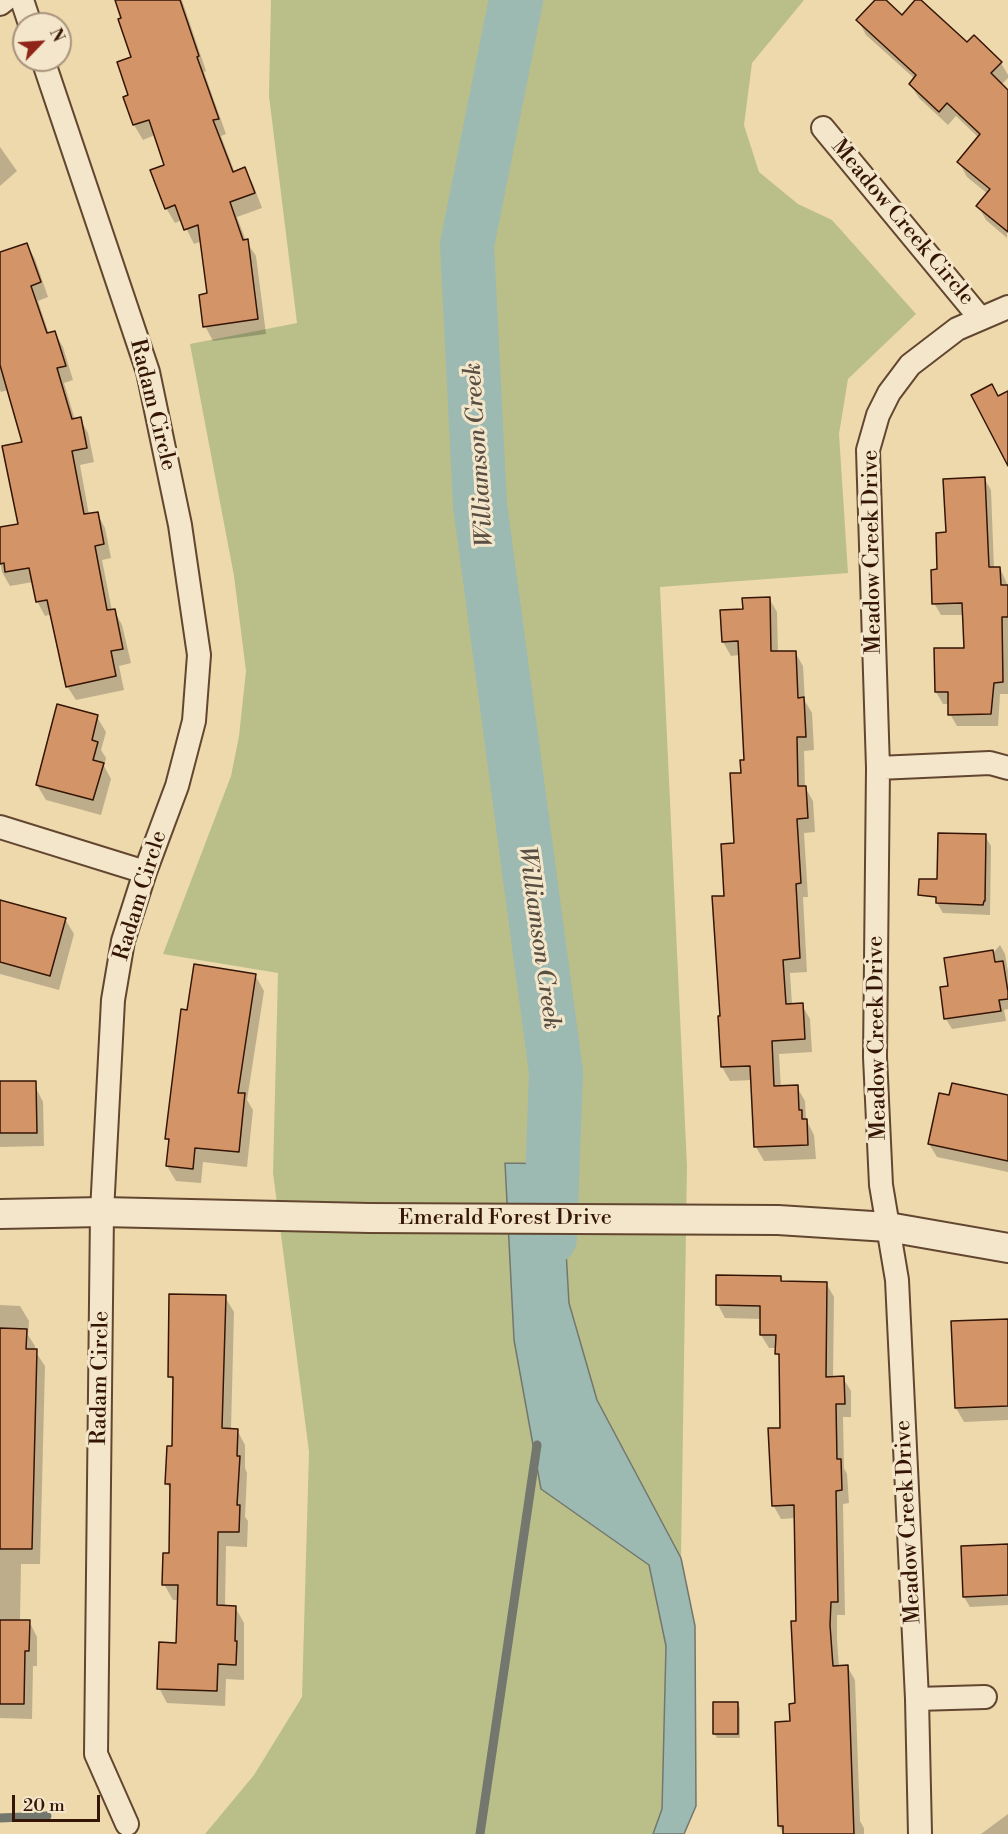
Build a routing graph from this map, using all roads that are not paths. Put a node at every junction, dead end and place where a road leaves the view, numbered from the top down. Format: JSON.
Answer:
{"nodes":[{"id":1,"x":5,"y":0,"type":"edge"},
{"id":2,"x":0,"y":4,"type":"edge"},
{"id":3,"x":47,"y":72,"type":"edge"},
{"id":4,"x":823,"y":128,"type":"dead end"},
{"id":5,"x":1008,"y":308,"type":"edge"},
{"id":6,"x":980,"y":318,"type":"junction"},
{"id":7,"x":878,"y":768,"type":"junction"},
{"id":8,"x":1008,"y":768,"type":"edge"},
{"id":9,"x":0,"y":827,"type":"edge"},
{"id":10,"x":145,"y":872,"type":"junction"},
{"id":11,"x":102,"y":1212,"type":"junction"},
{"id":12,"x":0,"y":1214,"type":"edge"},
{"id":13,"x":888,"y":1227,"type":"junction"},
{"id":14,"x":1008,"y":1248,"type":"edge"},
{"id":15,"x":985,"y":1697,"type":"dead end"},
{"id":16,"x":917,"y":1699,"type":"junction"},
{"id":17,"x":127,"y":1824,"type":"dead end"},
{"id":18,"x":920,"y":1834,"type":"edge"}],
"edges":[{"from":1,"to":2,"type":"street"},
{"from":3,"to":10,"type":"street","name":"Radam Circle"},
{"from":4,"to":6,"type":"street","name":"Meadow Creek Circle"},
{"from":5,"to":6,"type":"street","name":"Meadow Creek Drive"},
{"from":6,"to":7,"type":"street","name":"Meadow Creek Drive"},
{"from":7,"to":8,"type":"street"},
{"from":7,"to":13,"type":"street","name":"Meadow Creek Drive"},
{"from":9,"to":10,"type":"street"},
{"from":10,"to":11,"type":"street","name":"Radam Circle"},
{"from":11,"to":12,"type":"street","name":"Emerald Forest Drive"},
{"from":11,"to":13,"type":"street","name":"Emerald Forest Drive"},
{"from":11,"to":17,"type":"street","name":"Radam Circle"},
{"from":13,"to":14,"type":"street","name":"Emerald Forest Drive"},
{"from":13,"to":16,"type":"street","name":"Meadow Creek Drive"},
{"from":15,"to":16,"type":"street"},
{"from":16,"to":18,"type":"street","name":"Meadow Creek Drive"}]}
